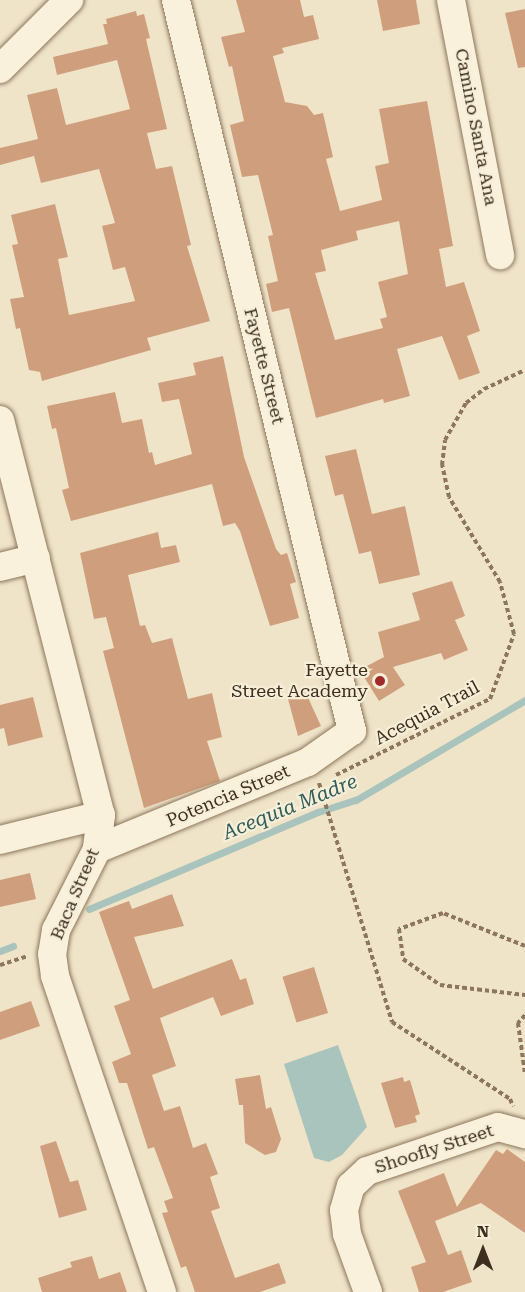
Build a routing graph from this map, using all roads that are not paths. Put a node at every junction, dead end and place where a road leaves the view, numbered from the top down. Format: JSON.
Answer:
{"nodes":[{"id":1,"x":69,"y":0,"type":"edge"},
{"id":2,"x":176,"y":0,"type":"edge"},
{"id":3,"x":451,"y":0,"type":"edge"},
{"id":4,"x":0,"y":69,"type":"edge"},
{"id":5,"x":500,"y":255,"type":"dead end"},
{"id":6,"x":0,"y":420,"type":"edge"},
{"id":7,"x":36,"y":558,"type":"junction"},
{"id":8,"x":0,"y":567,"type":"edge"},
{"id":9,"x":352,"y":731,"type":"joint"},
{"id":10,"x":101,"y":815,"type":"junction"},
{"id":11,"x":0,"y":840,"type":"edge"},
{"id":12,"x":91,"y":860,"type":"junction"},
{"id":13,"x":524,"y":1133,"type":"edge"},
{"id":14,"x":162,"y":1292,"type":"edge"},
{"id":15,"x":368,"y":1292,"type":"edge"}],
"edges":[{"from":1,"to":4,"type":"street"},
{"from":2,"to":9,"type":"street","name":"Fayette Street"},
{"from":3,"to":5,"type":"street","name":"Camino Santa Ana"},
{"from":6,"to":7,"type":"street","name":"Baca Street"},
{"from":7,"to":8,"type":"street"},
{"from":7,"to":10,"type":"street","name":"Baca Street"},
{"from":9,"to":12,"type":"street","name":"Potencia Street"},
{"from":10,"to":11,"type":"street"},
{"from":10,"to":12,"type":"street","name":"Baca Street"},
{"from":12,"to":14,"type":"street","name":"Baca Street"},
{"from":13,"to":15,"type":"street","name":"Shoofly Street"}]}
